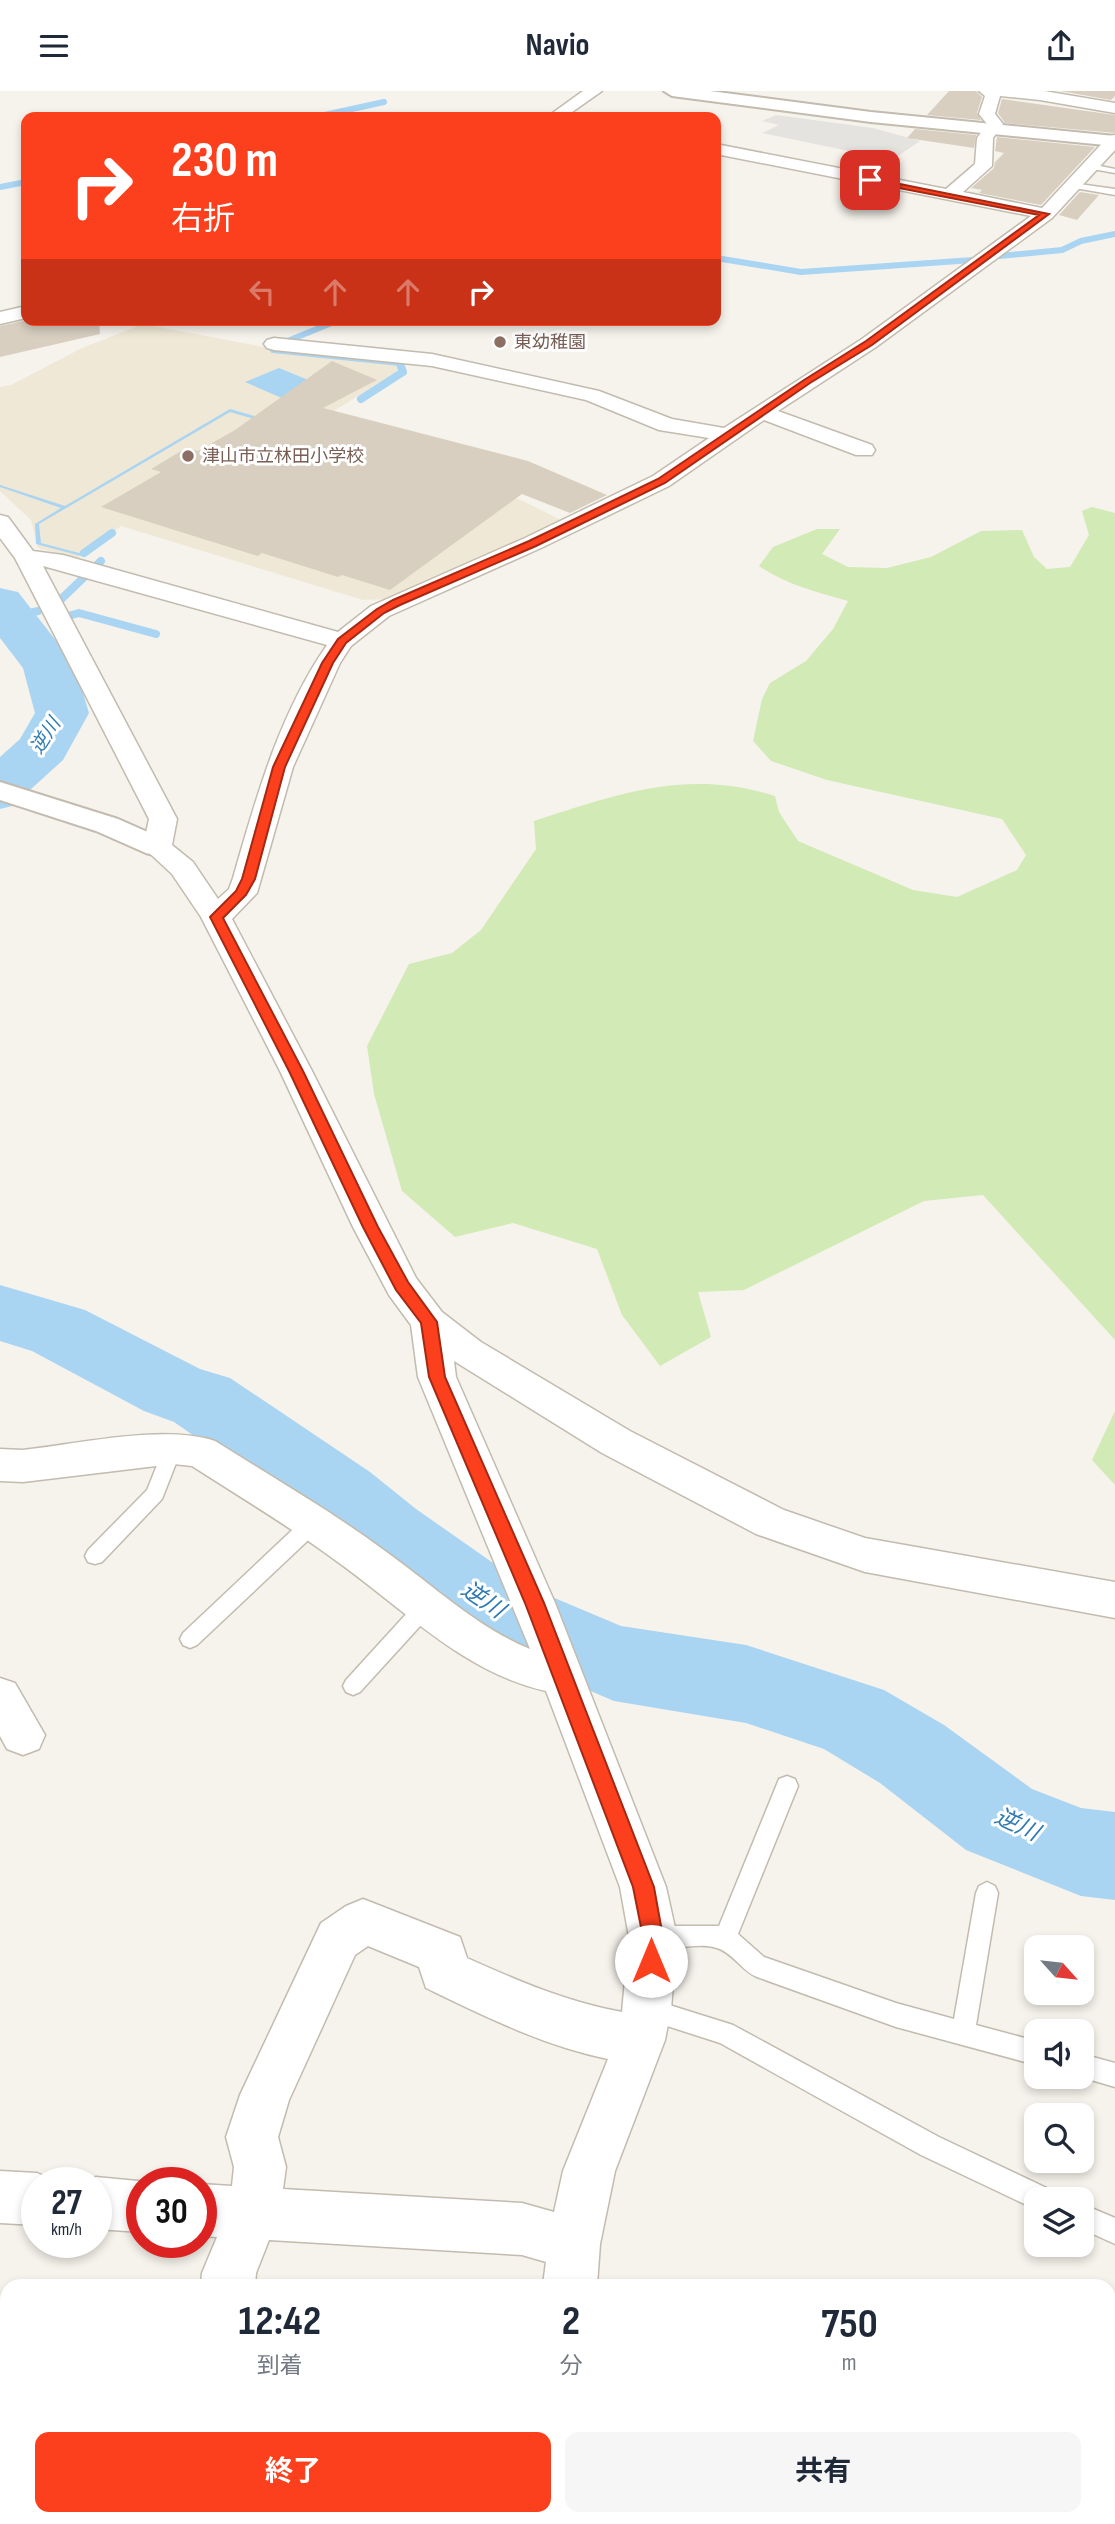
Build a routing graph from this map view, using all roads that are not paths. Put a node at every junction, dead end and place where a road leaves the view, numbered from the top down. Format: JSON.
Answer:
{"nodes":[{"id":1,"x":594,"y":91,"type":"edge"},
{"id":2,"x":672,"y":91,"type":"edge"},
{"id":3,"x":989,"y":91,"type":"edge"},
{"id":4,"x":1115,"y":108,"type":"edge"},
{"id":5,"x":562,"y":112,"type":"edge"},
{"id":6,"x":992,"y":131,"type":"junction"},
{"id":7,"x":1115,"y":141,"type":"edge"},
{"id":8,"x":721,"y":150,"type":"edge"},
{"id":9,"x":1090,"y":166,"type":"junction"},
{"id":10,"x":1115,"y":171,"type":"edge"},
{"id":11,"x":1072,"y":185,"type":"junction"},
{"id":12,"x":1115,"y":192,"type":"edge"},
{"id":13,"x":948,"y":196,"type":"junction"},
{"id":14,"x":1045,"y":214,"type":"junction"},
{"id":15,"x":21,"y":313,"type":"edge"},
{"id":16,"x":0,"y":318,"type":"edge"},
{"id":17,"x":274,"y":344,"type":"dead end"},
{"id":18,"x":762,"y":412,"type":"junction"},
{"id":19,"x":728,"y":435,"type":"junction"},
{"id":20,"x":864,"y":450,"type":"dead end"},
{"id":21,"x":0,"y":522,"type":"edge"},
{"id":22,"x":26,"y":557,"type":"junction"},
{"id":23,"x":342,"y":641,"type":"junction"},
{"id":24,"x":10,"y":795,"type":"edge"},
{"id":25,"x":157,"y":847,"type":"junction"},
{"id":26,"x":216,"y":917,"type":"junction"},
{"id":27,"x":429,"y":1322,"type":"junction"},
{"id":28,"x":173,"y":1448,"type":"junction"},
{"id":29,"x":0,"y":1465,"type":"edge"},
{"id":30,"x":312,"y":1524,"type":"junction"},
{"id":31,"x":95,"y":1556,"type":"dead end"},
{"id":32,"x":1115,"y":1600,"type":"edge"},
{"id":33,"x":425,"y":1607,"type":"junction"},
{"id":34,"x":190,"y":1639,"type":"dead end"},
{"id":35,"x":559,"y":1669,"type":"junction"},
{"id":36,"x":353,"y":1686,"type":"dead end"},
{"id":37,"x":0,"y":1697,"type":"edge"},
{"id":38,"x":23,"y":1735,"type":"dead end"},
{"id":39,"x":787,"y":1786,"type":"dead end"},
{"id":40,"x":987,"y":1893,"type":"dead end"},
{"id":41,"x":653,"y":1937,"type":"junction"},
{"id":42,"x":725,"y":1938,"type":"junction"},
{"id":43,"x":644,"y":2024,"type":"junction"},
{"id":44,"x":962,"y":2033,"type":"junction"},
{"id":45,"x":1024,"y":2050,"type":"edge"},
{"id":46,"x":1094,"y":2069,"type":"edge"},
{"id":47,"x":1115,"y":2075,"type":"edge"},
{"id":48,"x":1024,"y":2191,"type":"edge"},
{"id":49,"x":0,"y":2197,"type":"edge"},
{"id":50,"x":21,"y":2198,"type":"edge"},
{"id":51,"x":217,"y":2211,"type":"edge"},
{"id":52,"x":254,"y":2213,"type":"junction"},
{"id":53,"x":1094,"y":2222,"type":"edge"},
{"id":54,"x":1115,"y":2231,"type":"edge"},
{"id":55,"x":572,"y":2265,"type":"edge"},
{"id":56,"x":228,"y":2279,"type":"edge"}],
"edges":[{"from":1,"to":5,"type":"street"},
{"from":2,"to":6,"type":"street"},
{"from":3,"to":4,"type":"street"},
{"from":3,"to":6,"type":"street"},
{"from":6,"to":7,"type":"street"},
{"from":6,"to":13,"type":"street"},
{"from":7,"to":9,"type":"street"},
{"from":8,"to":13,"type":"street"},
{"from":9,"to":10,"type":"lane"},
{"from":9,"to":11,"type":"street"},
{"from":11,"to":12,"type":"lane"},
{"from":11,"to":14,"type":"street"},
{"from":13,"to":14,"type":"street"},
{"from":14,"to":18,"type":"street"},
{"from":15,"to":16,"type":"street"},
{"from":17,"to":19,"type":"street"},
{"from":18,"to":19,"type":"street"},
{"from":18,"to":20,"type":"street"},
{"from":19,"to":23,"type":"street"},
{"from":21,"to":22,"type":"street"},
{"from":22,"to":23,"type":"street"},
{"from":22,"to":25,"type":"street"},
{"from":23,"to":26,"type":"street"},
{"from":24,"to":25,"type":"street"},
{"from":25,"to":26,"type":"street"},
{"from":26,"to":27,"type":"street"},
{"from":27,"to":32,"type":"street"},
{"from":27,"to":35,"type":"street"},
{"from":28,"to":29,"type":"street"},
{"from":28,"to":30,"type":"street"},
{"from":28,"to":31,"type":"lane"},
{"from":30,"to":33,"type":"street"},
{"from":30,"to":34,"type":"lane"},
{"from":33,"to":35,"type":"street"},
{"from":33,"to":36,"type":"lane"},
{"from":35,"to":41,"type":"street"},
{"from":37,"to":38,"type":"street"},
{"from":39,"to":42,"type":"lane"},
{"from":40,"to":44,"type":"lane"},
{"from":41,"to":42,"type":"lane"},
{"from":41,"to":43,"type":"street"},
{"from":42,"to":44,"type":"lane"},
{"from":43,"to":48,"type":"lane"},
{"from":43,"to":52,"type":"street"},
{"from":43,"to":55,"type":"street"},
{"from":44,"to":45,"type":"lane"},
{"from":46,"to":47,"type":"lane"},
{"from":49,"to":50,"type":"street"},
{"from":51,"to":52,"type":"street"},
{"from":52,"to":55,"type":"street"},
{"from":52,"to":56,"type":"street"},
{"from":53,"to":54,"type":"lane"}]}
